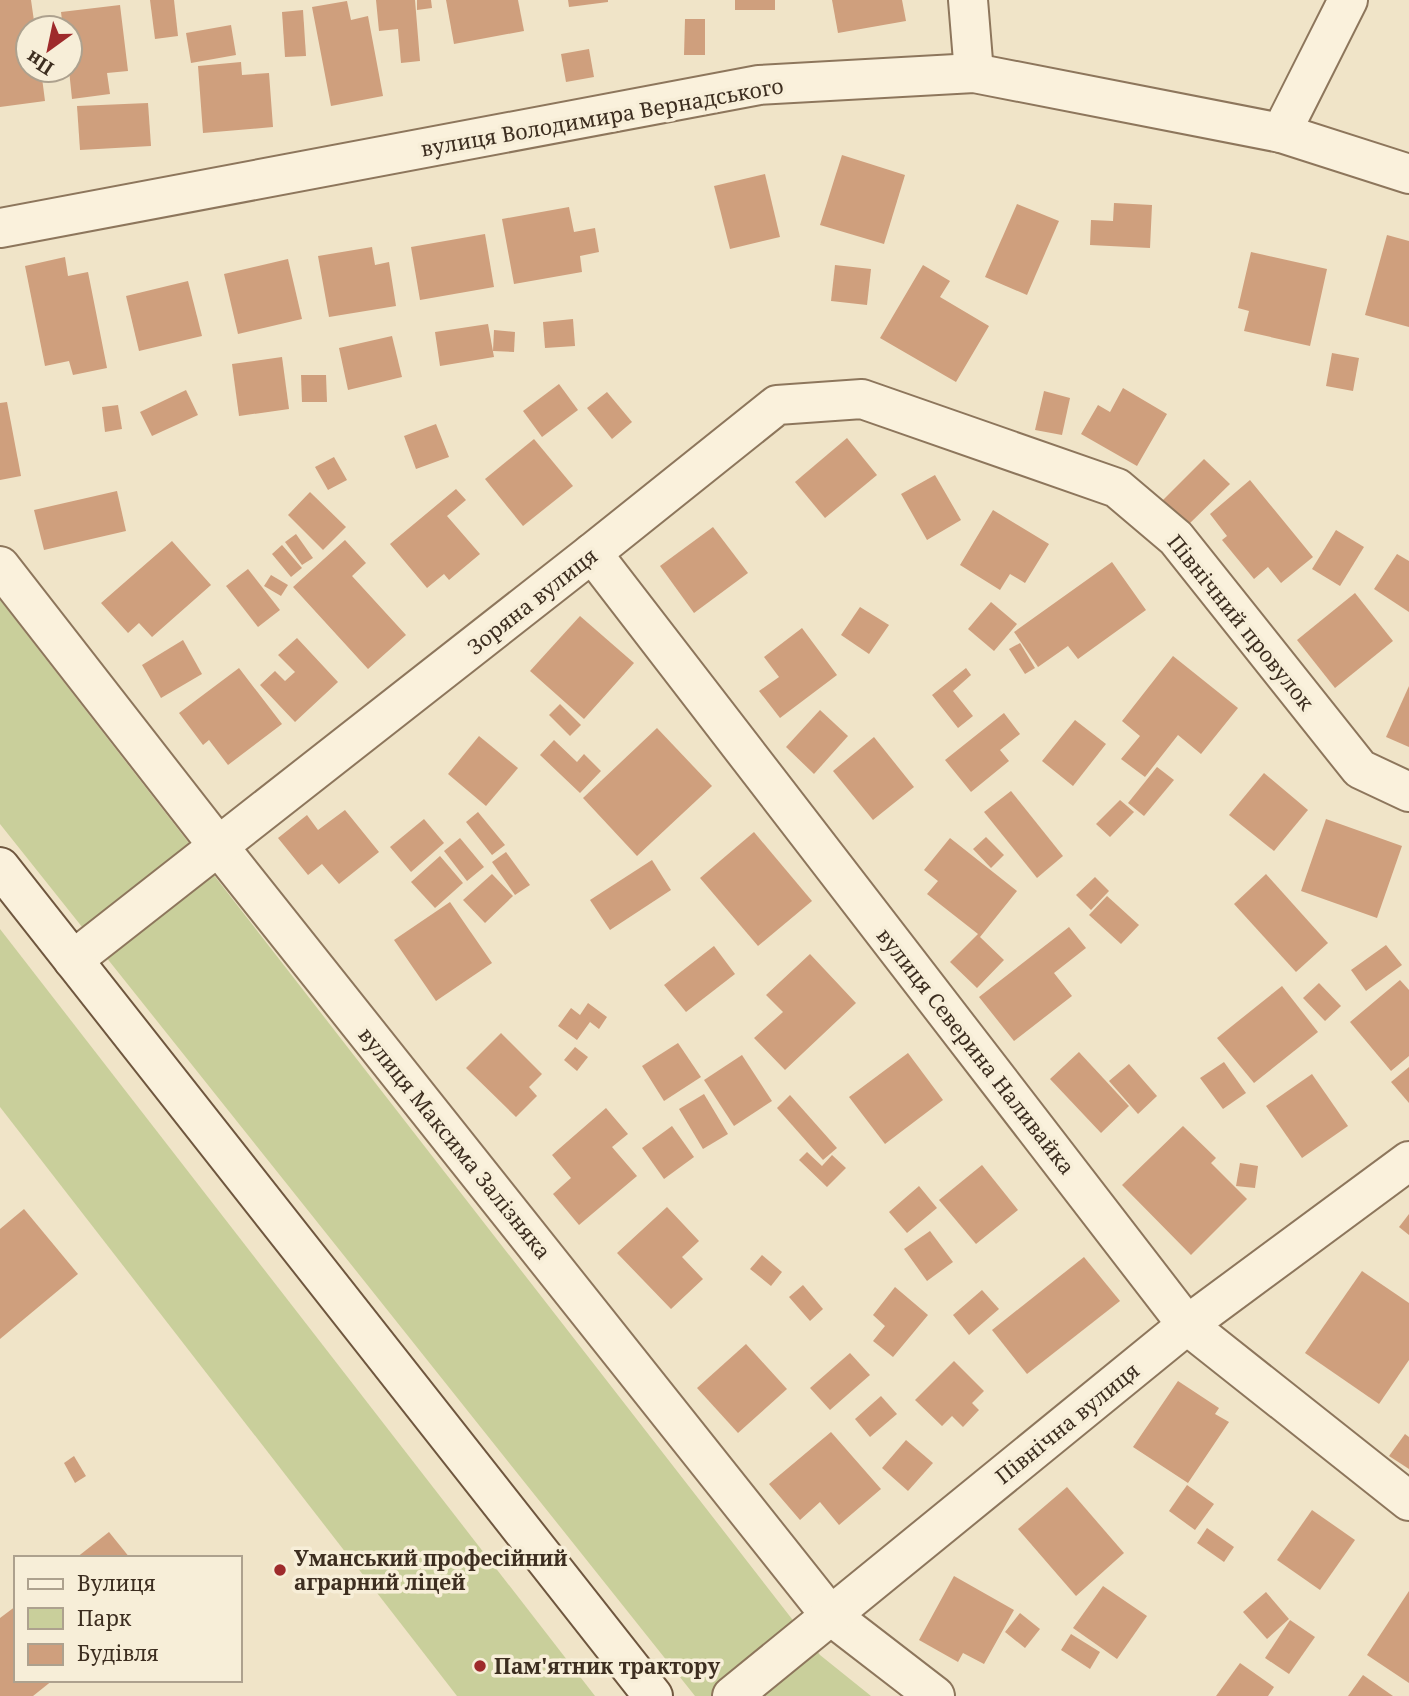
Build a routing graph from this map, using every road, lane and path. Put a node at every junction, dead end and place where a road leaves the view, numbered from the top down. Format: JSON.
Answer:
{"nodes":[{"id":1,"x":968,"y":0,"type":"edge"},
{"id":2,"x":1348,"y":0,"type":"edge"},
{"id":3,"x":974,"y":73,"type":"junction"},
{"id":4,"x":1281,"y":133,"type":"junction"},
{"id":5,"x":1409,"y":174,"type":"edge"},
{"id":6,"x":0,"y":228,"type":"edge"},
{"id":7,"x":862,"y":399,"type":"joint"},
{"id":8,"x":592,"y":553,"type":"junction"},
{"id":9,"x":0,"y":566,"type":"edge"},
{"id":10,"x":1409,"y":792,"type":"edge"},
{"id":11,"x":219,"y":847,"type":"junction"},
{"id":12,"x":0,"y":867,"type":"edge"},
{"id":13,"x":73,"y":960,"type":"junction"},
{"id":14,"x":1409,"y":1161,"type":"edge"},
{"id":15,"x":1187,"y":1325,"type":"junction"},
{"id":16,"x":1409,"y":1502,"type":"edge"},
{"id":17,"x":830,"y":1615,"type":"junction"},
{"id":18,"x":653,"y":1696,"type":"edge"},
{"id":19,"x":732,"y":1696,"type":"edge"},
{"id":20,"x":935,"y":1696,"type":"edge"}],
"edges":[{"from":1,"to":3,"type":"street"},
{"from":2,"to":4,"type":"street"},
{"from":3,"to":4,"type":"street","name":"вулиця Володимира Вернадського"},
{"from":3,"to":6,"type":"street","name":"вулиця Володимира Вернадського"},
{"from":4,"to":5,"type":"street","name":"вулиця Володимира Вернадського"},
{"from":7,"to":8,"type":"street","name":"Зоряна вулиця"},
{"from":7,"to":10,"type":"street","name":"Північний провулок"},
{"from":8,"to":11,"type":"street","name":"Зоряна вулиця"},
{"from":8,"to":15,"type":"street","name":"вулиця Северина Наливайка"},
{"from":9,"to":11,"type":"street","name":"вулиця Максима Залізняка"},
{"from":11,"to":13,"type":"street","name":"Зоряна вулиця"},
{"from":11,"to":17,"type":"street","name":"вулиця Максима Залізняка"},
{"from":12,"to":13,"type":"street"},
{"from":13,"to":18,"type":"street"},
{"from":14,"to":15,"type":"street","name":"Північна вулиця"},
{"from":15,"to":16,"type":"street","name":"вулиця Северина Наливайка"},
{"from":15,"to":17,"type":"street","name":"Північна вулиця"},
{"from":17,"to":19,"type":"street","name":"Північна вулиця"},
{"from":17,"to":20,"type":"street","name":"вулиця Максима Залізняка"}]}
